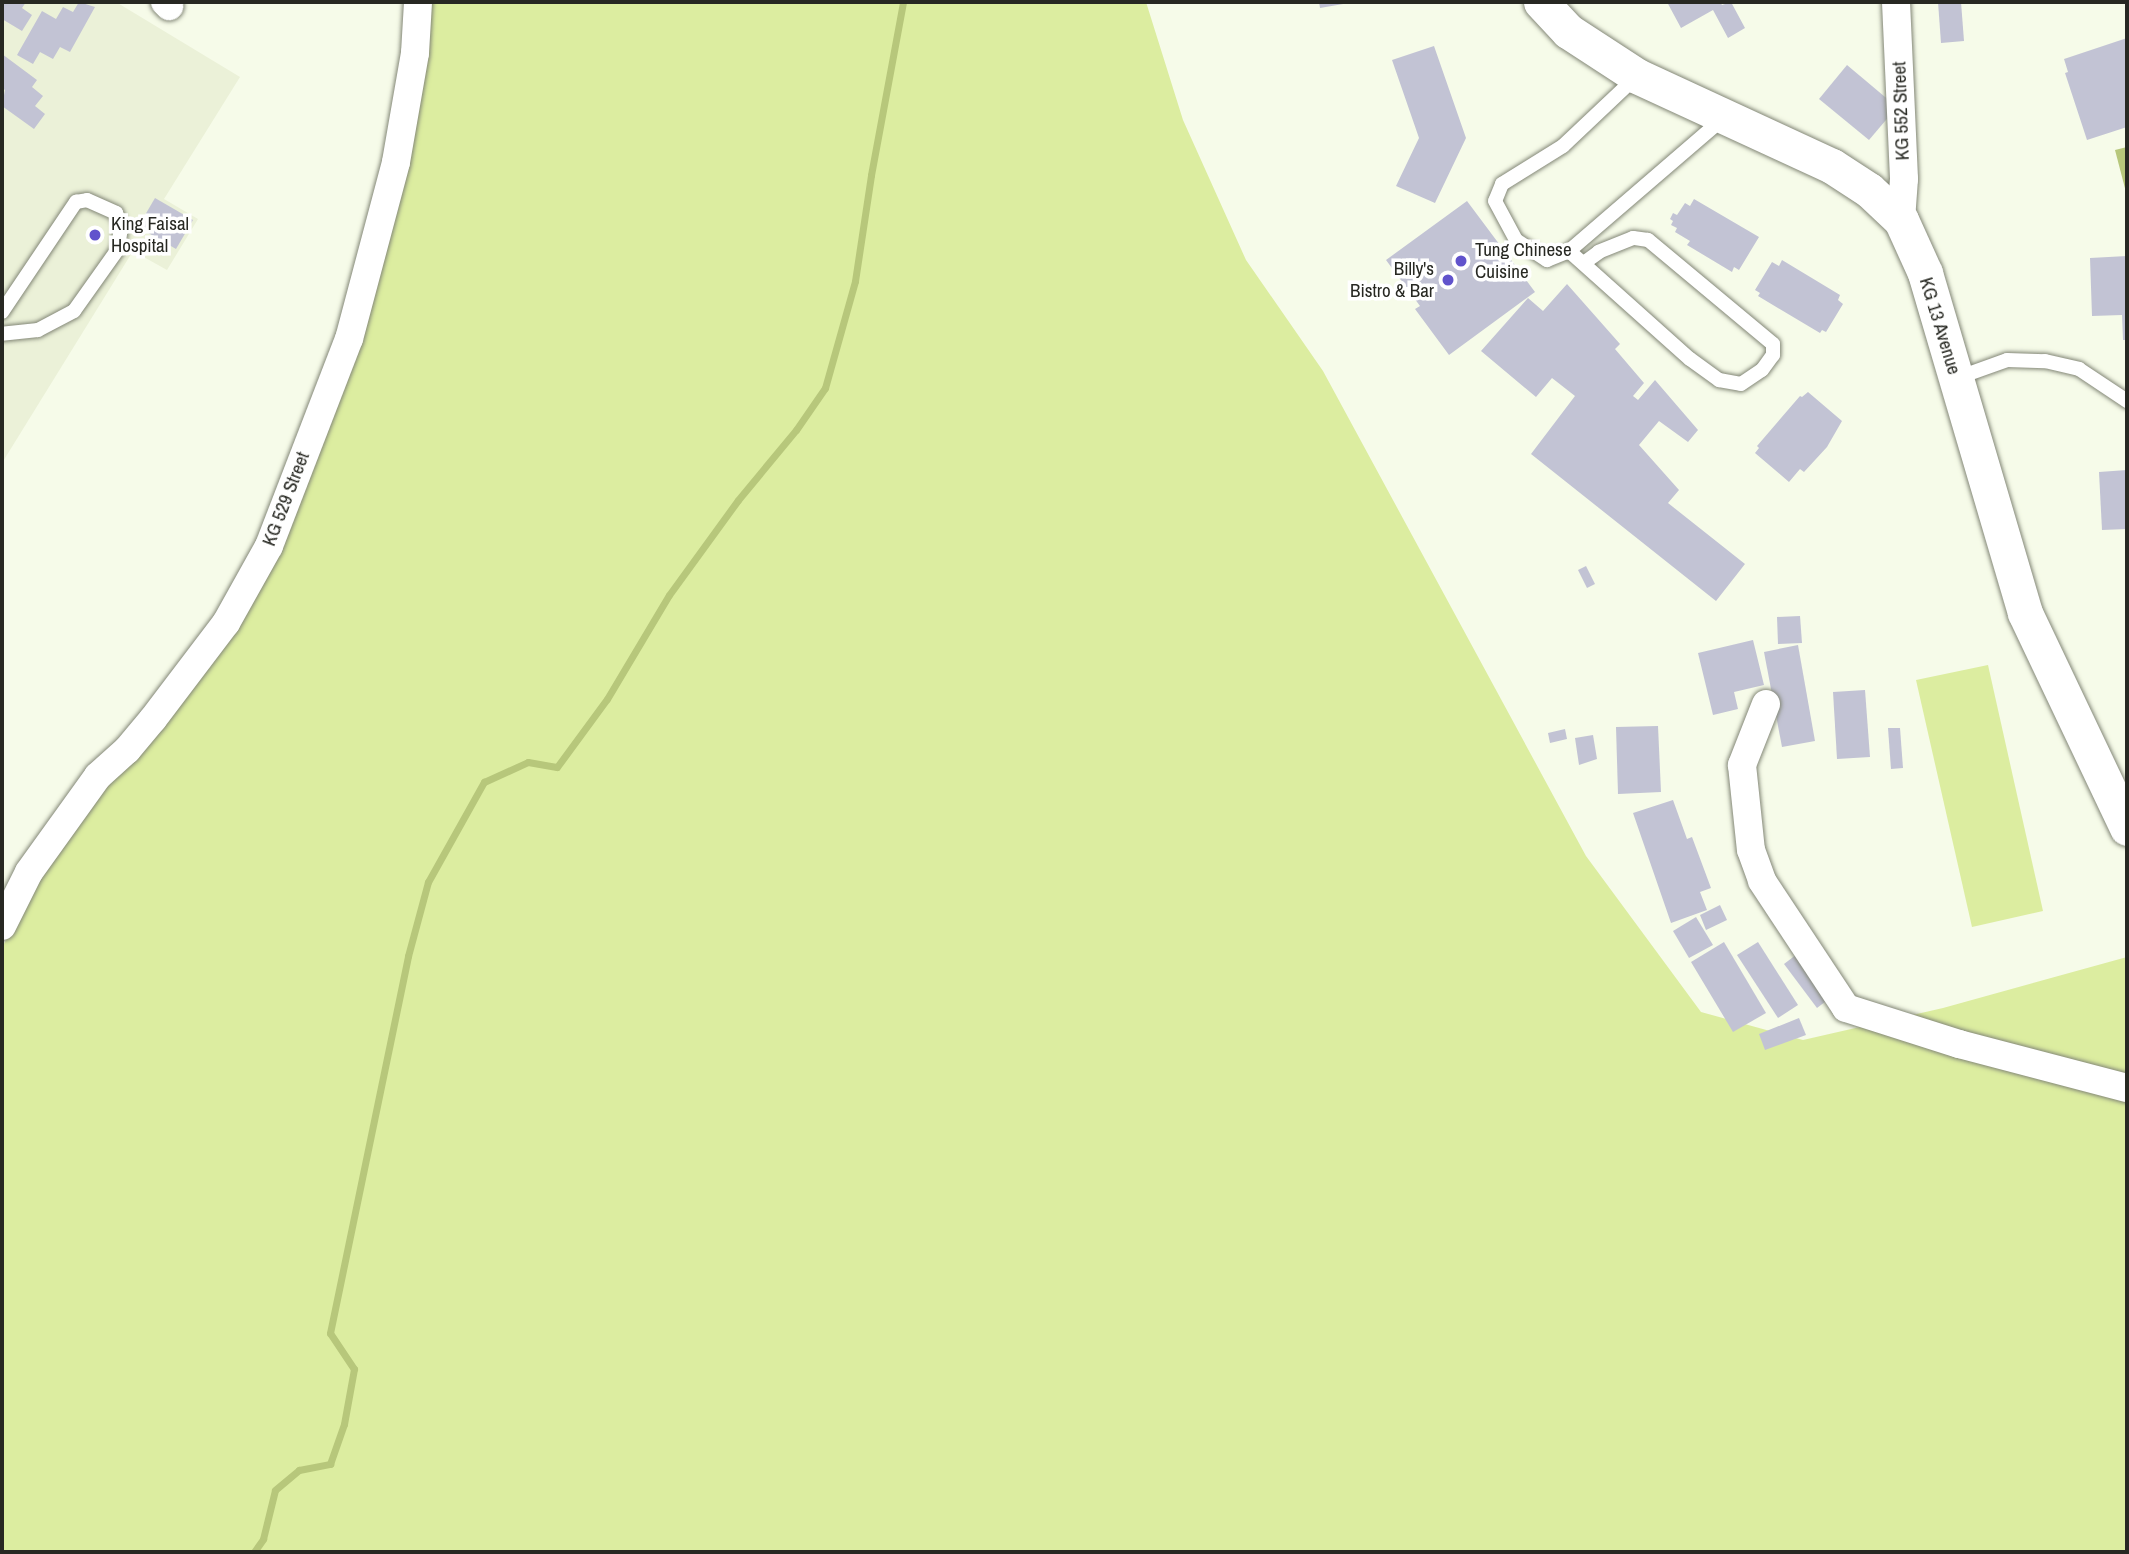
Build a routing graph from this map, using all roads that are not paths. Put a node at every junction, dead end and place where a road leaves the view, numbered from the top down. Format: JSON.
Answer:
{"nodes":[{"id":1,"x":418,"y":2,"type":"edge"},
{"id":2,"x":1541,"y":2,"type":"edge"},
{"id":3,"x":1896,"y":2,"type":"edge"},
{"id":4,"x":1637,"y":76,"type":"junction"},
{"id":5,"x":1725,"y":117,"type":"junction"},
{"id":6,"x":1900,"y":220,"type":"junction"},
{"id":7,"x":1569,"y":250,"type":"junction"},
{"id":8,"x":1584,"y":264,"type":"junction"},
{"id":9,"x":2,"y":312,"type":"edge"},
{"id":10,"x":2,"y":334,"type":"edge"},
{"id":11,"x":1957,"y":378,"type":"junction"},
{"id":12,"x":2127,"y":401,"type":"edge"},
{"id":13,"x":1766,"y":704,"type":"dead end"},
{"id":14,"x":2127,"y":828,"type":"edge"},
{"id":15,"x":2,"y":926,"type":"edge"},
{"id":16,"x":2127,"y":1088,"type":"edge"}],
"edges":[{"from":1,"to":15,"type":"street","name":"KG 529 Street"},
{"from":2,"to":4,"type":"street","name":"KG 13 Avenue"},
{"from":3,"to":6,"type":"street","name":"KG 552 Street"},
{"from":4,"to":5,"type":"street","name":"KG 13 Avenue"},
{"from":4,"to":7,"type":"lane"},
{"from":5,"to":6,"type":"street","name":"KG 13 Avenue"},
{"from":5,"to":7,"type":"lane"},
{"from":6,"to":11,"type":"street","name":"KG 13 Avenue"},
{"from":7,"to":8,"type":"lane"},
{"from":8,"to":8,"type":"lane"},
{"from":9,"to":10,"type":"lane"},
{"from":11,"to":12,"type":"lane"},
{"from":11,"to":14,"type":"street","name":"KG 13 Avenue"},
{"from":13,"to":16,"type":"street"}]}
